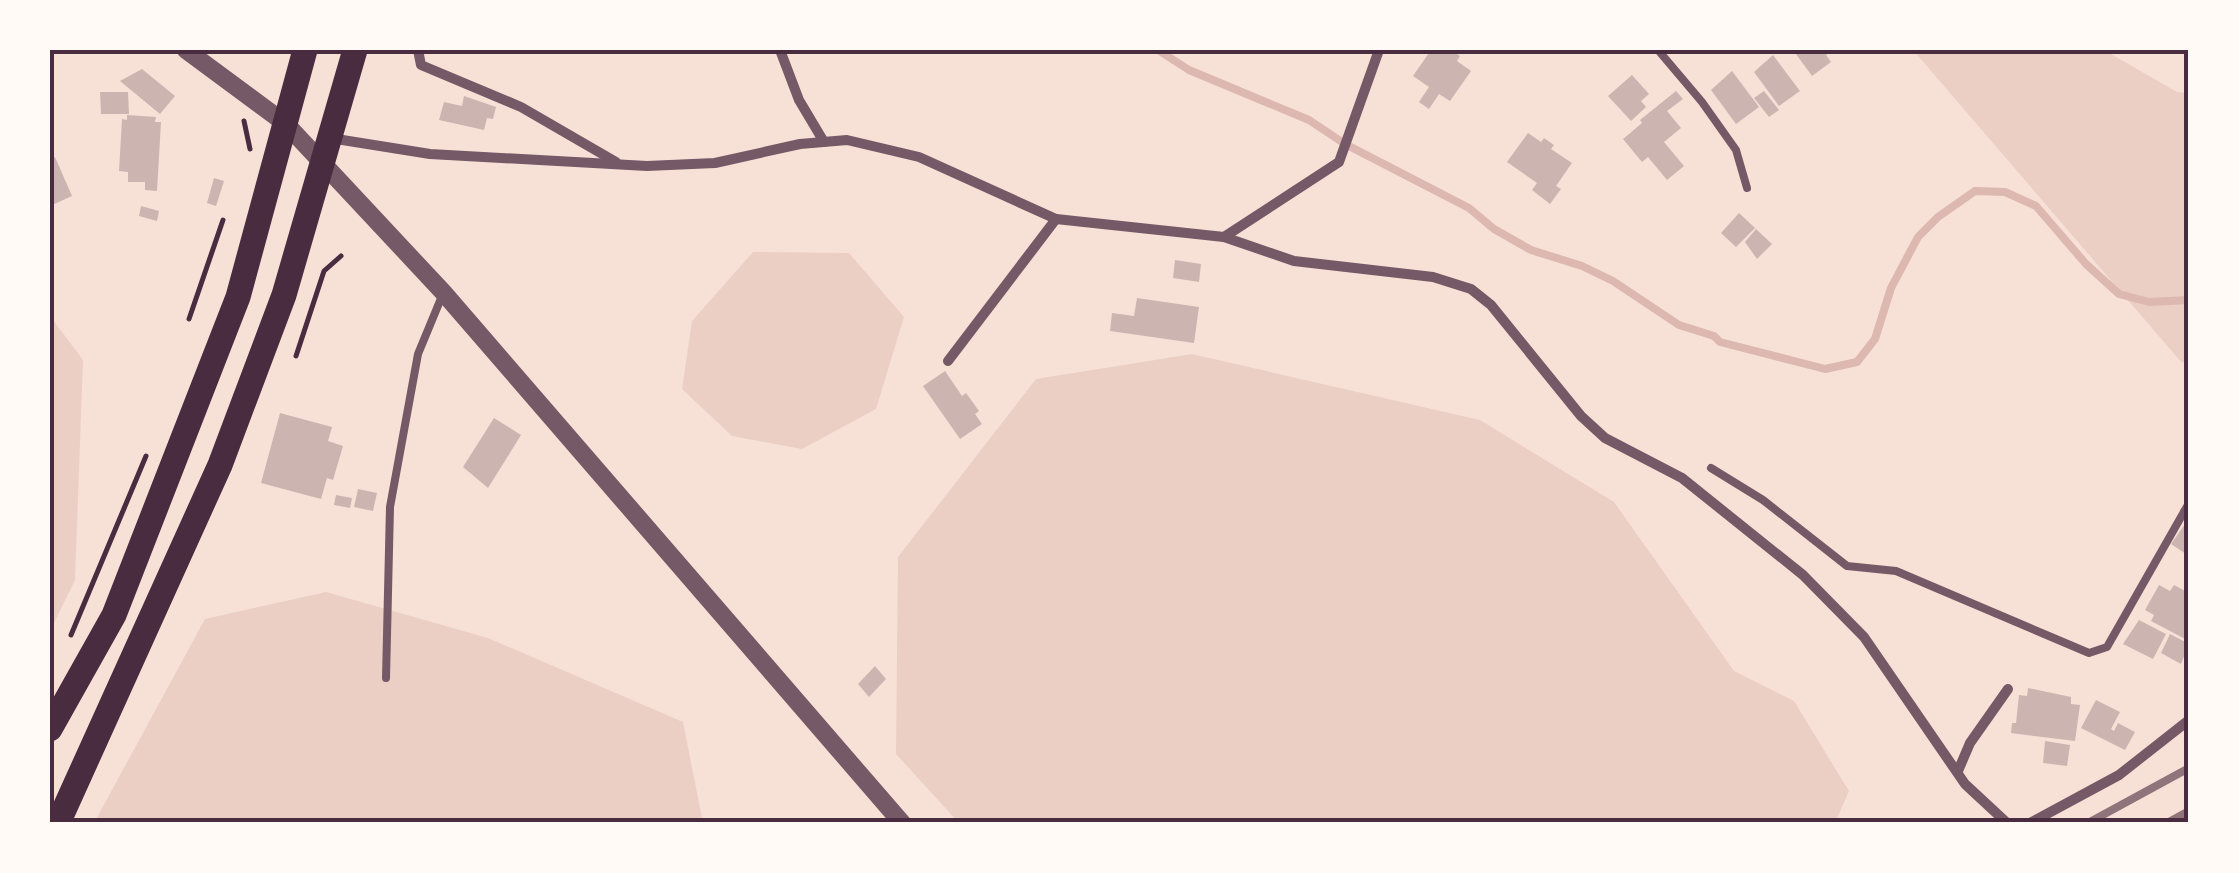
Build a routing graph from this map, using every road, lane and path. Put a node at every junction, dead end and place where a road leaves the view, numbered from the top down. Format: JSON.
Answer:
{"nodes":[{"id":1,"x":186,"y":50,"type":"edge"},
{"id":2,"x":305,"y":50,"type":"edge"},
{"id":3,"x":355,"y":50,"type":"edge"},
{"id":4,"x":418,"y":50,"type":"edge"},
{"id":5,"x":780,"y":50,"type":"edge"},
{"id":6,"x":1379,"y":50,"type":"edge"},
{"id":7,"x":1658,"y":50,"type":"edge"},
{"id":8,"x":238,"y":108,"type":"dead end"},
{"id":9,"x":286,"y":124,"type":"junction"},
{"id":10,"x":824,"y":142,"type":"junction"},
{"id":11,"x":325,"y":150,"type":"junction"},
{"id":12,"x":251,"y":160,"type":"dead end"},
{"id":13,"x":621,"y":165,"type":"junction"},
{"id":14,"x":1747,"y":188,"type":"dead end"},
{"id":15,"x":1056,"y":219,"type":"junction"},
{"id":16,"x":223,"y":220,"type":"dead end"},
{"id":17,"x":1224,"y":238,"type":"junction"},
{"id":18,"x":342,"y":256,"type":"dead end"},
{"id":19,"x":443,"y":292,"type":"junction"},
{"id":20,"x":189,"y":319,"type":"dead end"},
{"id":21,"x":296,"y":356,"type":"dead end"},
{"id":22,"x":948,"y":361,"type":"dead end"},
{"id":23,"x":148,"y":452,"type":"dead end"},
{"id":24,"x":1711,"y":468,"type":"dead end"},
{"id":25,"x":2188,"y":510,"type":"edge"},
{"id":26,"x":66,"y":648,"type":"dead end"},
{"id":27,"x":386,"y":678,"type":"dead end"},
{"id":28,"x":2008,"y":689,"type":"dead end"},
{"id":29,"x":2189,"y":720,"type":"edge"},
{"id":30,"x":50,"y":729,"type":"edge"},
{"id":31,"x":1958,"y":771,"type":"junction"},
{"id":32,"x":58,"y":823,"type":"edge"},
{"id":33,"x":902,"y":823,"type":"edge"},
{"id":34,"x":2008,"y":823,"type":"edge"},
{"id":35,"x":2030,"y":823,"type":"edge"}],
"edges":[{"from":1,"to":9,"type":"street"},
{"from":2,"to":9,"type":"highway"},
{"from":3,"to":11,"type":"highway"},
{"from":4,"to":13,"type":"street"},
{"from":5,"to":10,"type":"street"},
{"from":6,"to":17,"type":"street"},
{"from":7,"to":14,"type":"lane"},
{"from":8,"to":12,"type":"path"},
{"from":9,"to":11,"type":"street"},
{"from":9,"to":30,"type":"highway"},
{"from":10,"to":13,"type":"street"},
{"from":10,"to":15,"type":"street"},
{"from":11,"to":13,"type":"street"},
{"from":11,"to":19,"type":"street"},
{"from":11,"to":32,"type":"highway"},
{"from":15,"to":17,"type":"street"},
{"from":15,"to":22,"type":"street"},
{"from":16,"to":20,"type":"path"},
{"from":17,"to":31,"type":"street"},
{"from":18,"to":21,"type":"path"},
{"from":19,"to":27,"type":"lane"},
{"from":19,"to":33,"type":"street"},
{"from":23,"to":26,"type":"path"},
{"from":24,"to":25,"type":"lane"},
{"from":28,"to":31,"type":"street"},
{"from":29,"to":35,"type":"street"},
{"from":31,"to":34,"type":"street"}]}
